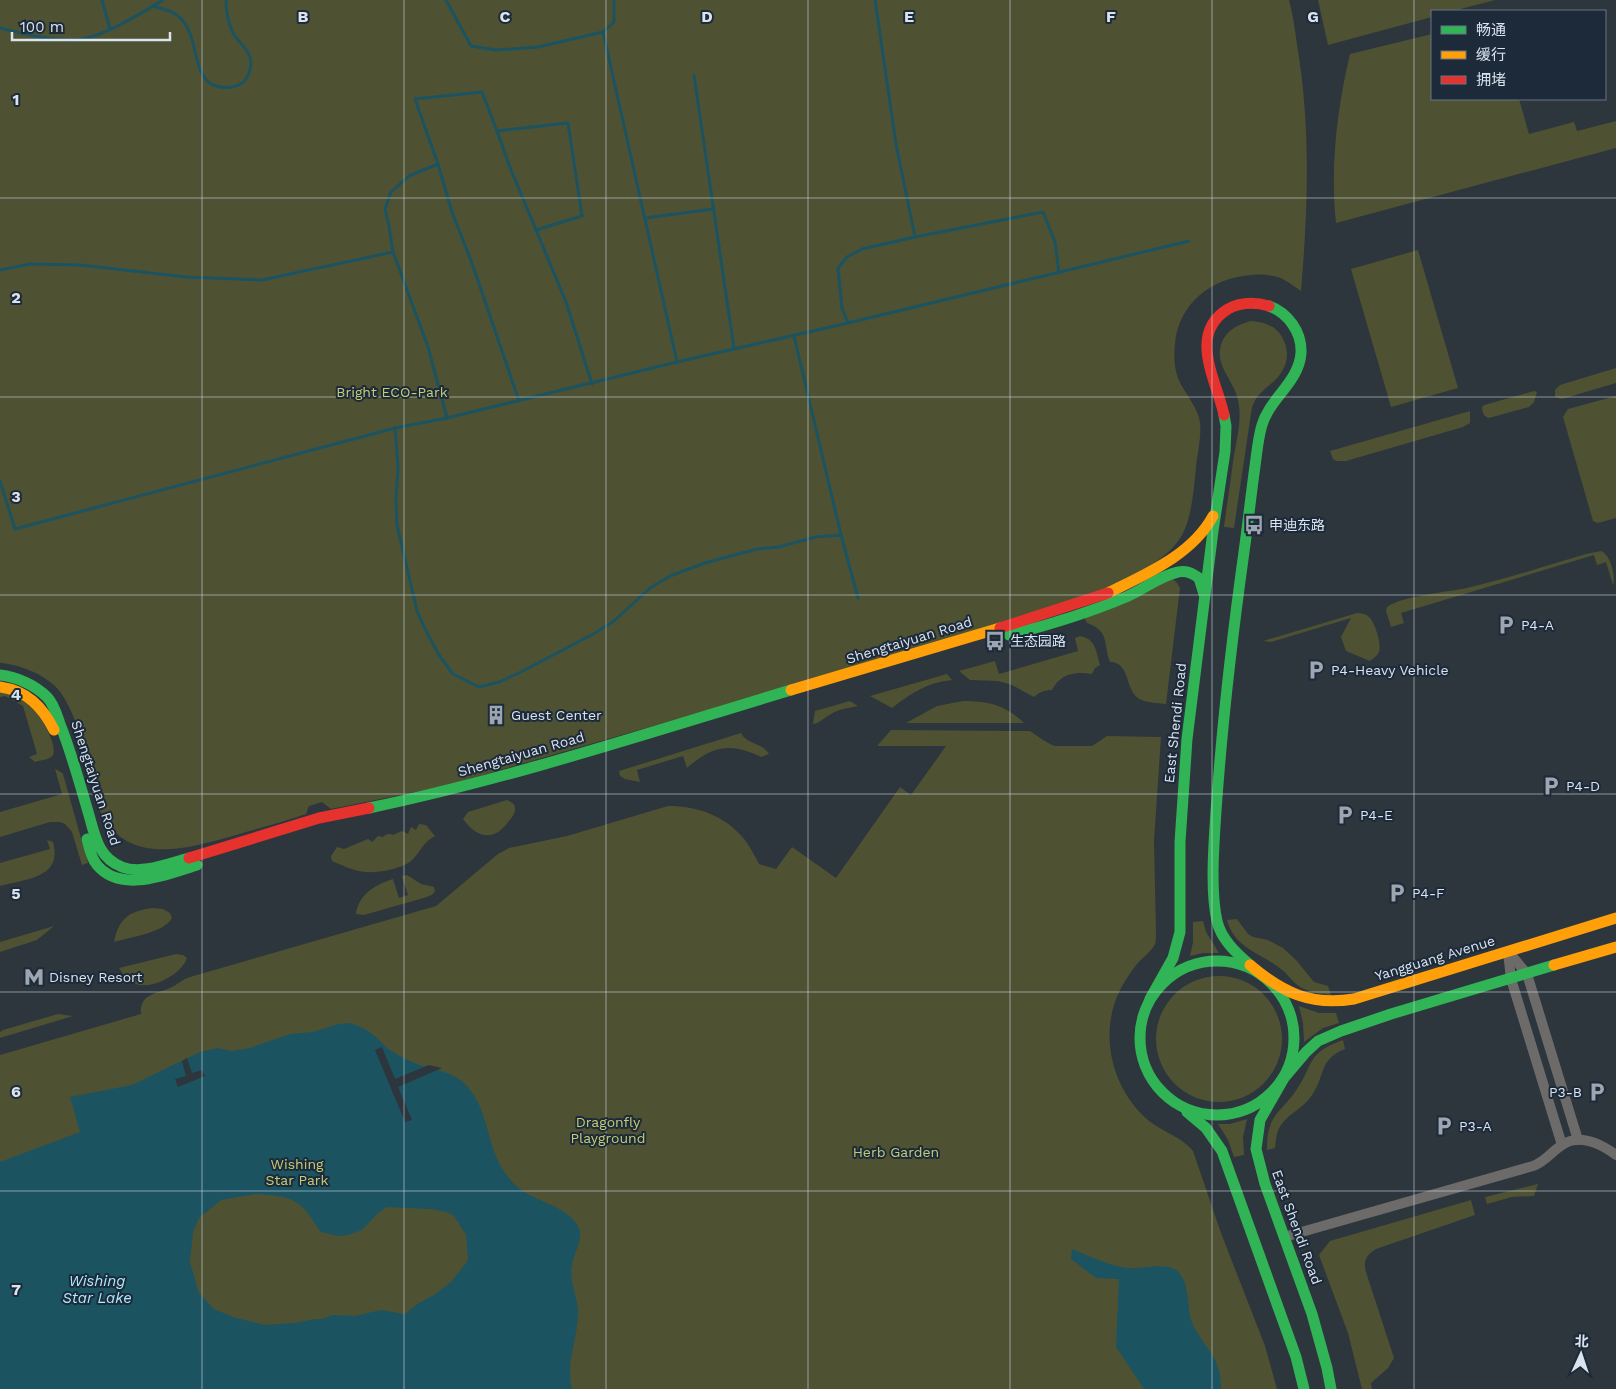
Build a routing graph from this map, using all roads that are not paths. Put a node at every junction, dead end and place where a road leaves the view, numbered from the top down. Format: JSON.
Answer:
{"nodes":[{"id":1,"x":1216,"y":508,"type":"junction"},
{"id":2,"x":1204,"y":602,"type":"junction"},
{"id":3,"x":0,"y":676,"type":"edge"},
{"id":4,"x":0,"y":687,"type":"edge"},
{"id":5,"x":1616,"y":918,"type":"edge"},
{"id":6,"x":1616,"y":947,"type":"edge"},
{"id":7,"x":1508,"y":951,"type":"junction"},
{"id":8,"x":1527,"y":974,"type":"junction"},
{"id":9,"x":1266,"y":977,"type":"junction"},
{"id":10,"x":1511,"y":979,"type":"junction"},
{"id":11,"x":1150,"y":999,"type":"junction"},
{"id":12,"x":1284,"y":1078,"type":"junction"},
{"id":13,"x":1178,"y":1106,"type":"junction"},
{"id":14,"x":1578,"y":1140,"type":"junction"},
{"id":15,"x":1562,"y":1145,"type":"junction"},
{"id":16,"x":1616,"y":1155,"type":"edge"},
{"id":17,"x":1284,"y":1237,"type":"junction"},
{"id":18,"x":1304,"y":1389,"type":"edge"},
{"id":19,"x":1331,"y":1389,"type":"edge"}],
"edges":[{"from":1,"to":2,"type":"street","name":"East Shendi Road"},
{"from":1,"to":3,"type":"street","name":"Shengtaiyuan Road"},
{"from":1,"to":9,"type":"street","name":"East Shendi Road"},
{"from":2,"to":4,"type":"street","name":"Shengtaiyuan Road"},
{"from":2,"to":11,"type":"street","name":"East Shendi Road"},
{"from":5,"to":7,"type":"street","name":"Yangguang Avenue"},
{"from":6,"to":8,"type":"street"},
{"from":7,"to":8,"type":"street"},
{"from":7,"to":9,"type":"street","name":"Yangguang Avenue"},
{"from":7,"to":10,"type":"street"},
{"from":8,"to":10,"type":"street"},
{"from":8,"to":14,"type":"street"},
{"from":9,"to":11,"type":"street"},
{"from":9,"to":12,"type":"street"},
{"from":10,"to":12,"type":"street"},
{"from":10,"to":15,"type":"street"},
{"from":11,"to":13,"type":"street"},
{"from":12,"to":13,"type":"street"},
{"from":12,"to":17,"type":"street","name":"East Shendi Road"},
{"from":13,"to":18,"type":"street"},
{"from":14,"to":15,"type":"street"},
{"from":14,"to":16,"type":"street"},
{"from":15,"to":17,"type":"street"},
{"from":17,"to":19,"type":"street","name":"East Shendi Road"}]}
